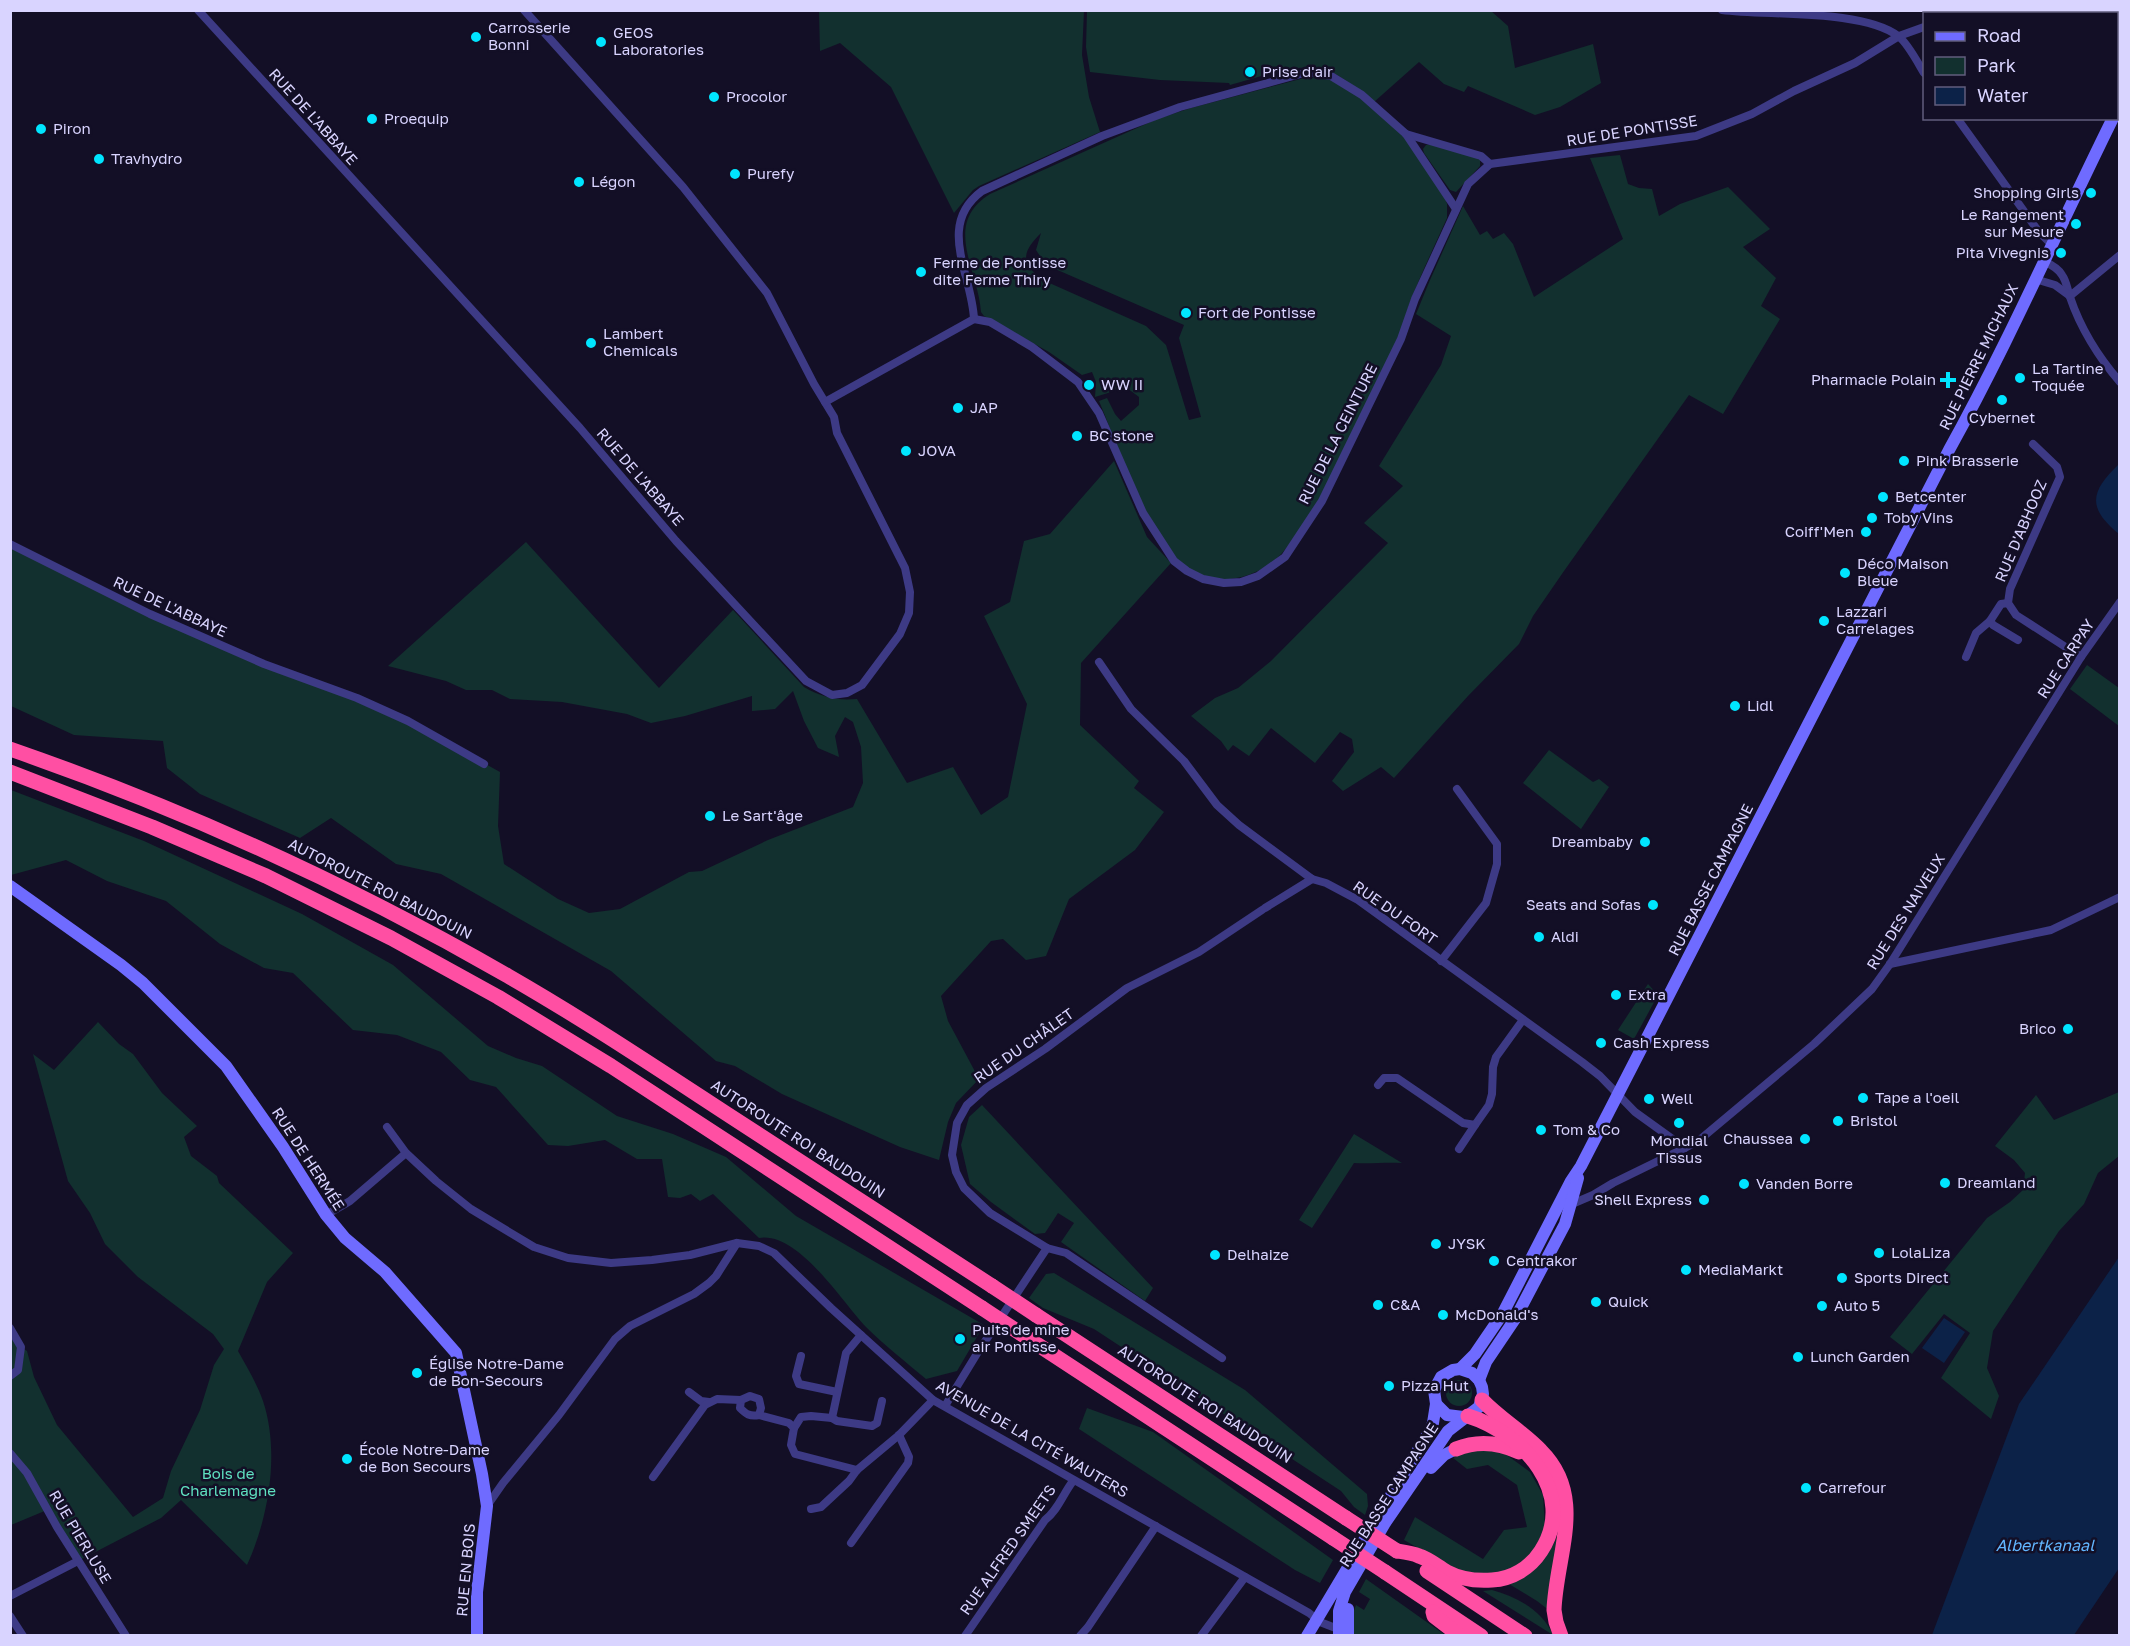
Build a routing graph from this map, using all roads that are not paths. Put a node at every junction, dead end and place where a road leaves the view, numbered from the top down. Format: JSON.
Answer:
{"nodes":[{"id":1,"x":198,"y":10,"type":"edge"},
{"id":2,"x":524,"y":10,"type":"edge"},
{"id":3,"x":1722,"y":10,"type":"edge"},
{"id":4,"x":1923,"y":27,"type":"edge"},
{"id":5,"x":1899,"y":36,"type":"junction"},
{"id":6,"x":1923,"y":72,"type":"edge"},
{"id":7,"x":1958,"y":120,"type":"edge"},
{"id":8,"x":2112,"y":120,"type":"edge"},
{"id":9,"x":1406,"y":134,"type":"junction"},
{"id":10,"x":1490,"y":164,"type":"junction"},
{"id":11,"x":1456,"y":209,"type":"junction"},
{"id":12,"x":2051,"y":244,"type":"junction"},
{"id":13,"x":2120,"y":255,"type":"edge"},
{"id":14,"x":2043,"y":261,"type":"junction"},
{"id":15,"x":2035,"y":279,"type":"junction"},
{"id":16,"x":2070,"y":296,"type":"junction"},
{"id":17,"x":974,"y":319,"type":"junction"},
{"id":18,"x":2120,"y":382,"type":"edge"},
{"id":19,"x":825,"y":402,"type":"junction"},
{"id":20,"x":2034,"y":444,"type":"dead end"},
{"id":21,"x":10,"y":544,"type":"edge"},
{"id":22,"x":2120,"y":602,"type":"edge"},
{"id":23,"x":2008,"y":603,"type":"junction"},
{"id":24,"x":1869,"y":608,"type":"joint"},
{"id":25,"x":1990,"y":621,"type":"junction"},
{"id":26,"x":2018,"y":640,"type":"dead end"},
{"id":27,"x":1966,"y":657,"type":"dead end"},
{"id":28,"x":2081,"y":657,"type":"junction"},
{"id":29,"x":1099,"y":662,"type":"dead end"},
{"id":30,"x":2035,"y":732,"type":"joint"},
{"id":31,"x":10,"y":749,"type":"edge"},
{"id":32,"x":484,"y":764,"type":"dead end"},
{"id":33,"x":10,"y":772,"type":"edge"},
{"id":34,"x":1456,"y":789,"type":"dead end"},
{"id":35,"x":1312,"y":879,"type":"junction"},
{"id":36,"x":10,"y":886,"type":"edge"},
{"id":37,"x":2120,"y":897,"type":"edge"},
{"id":38,"x":1441,"y":961,"type":"junction"},
{"id":39,"x":1890,"y":964,"type":"junction"},
{"id":40,"x":1522,"y":1020,"type":"junction"},
{"id":41,"x":1378,"y":1085,"type":"dead end"},
{"id":42,"x":1617,"y":1095,"type":"junction"},
{"id":43,"x":1475,"y":1125,"type":"junction"},
{"id":44,"x":387,"y":1127,"type":"dead end"},
{"id":45,"x":1685,"y":1148,"type":"junction"},
{"id":46,"x":1459,"y":1149,"type":"dead end"},
{"id":47,"x":405,"y":1153,"type":"junction"},
{"id":48,"x":1581,"y":1166,"type":"junction"},
{"id":49,"x":1572,"y":1204,"type":"junction"},
{"id":50,"x":326,"y":1215,"type":"junction"},
{"id":51,"x":737,"y":1244,"type":"junction"},
{"id":52,"x":1047,"y":1248,"type":"junction"},
{"id":53,"x":10,"y":1328,"type":"edge"},
{"id":54,"x":861,"y":1335,"type":"junction"},
{"id":55,"x":801,"y":1356,"type":"dead end"},
{"id":56,"x":1222,"y":1358,"type":"dead end"},
{"id":57,"x":1460,"y":1369,"type":"junction"},
{"id":58,"x":10,"y":1376,"type":"edge"},
{"id":59,"x":1479,"y":1380,"type":"junction"},
{"id":60,"x":689,"y":1392,"type":"dead end"},
{"id":61,"x":837,"y":1392,"type":"junction"},
{"id":62,"x":741,"y":1400,"type":"junction"},
{"id":63,"x":933,"y":1400,"type":"junction"},
{"id":64,"x":1482,"y":1400,"type":"junction"},
{"id":65,"x":882,"y":1401,"type":"dead end"},
{"id":66,"x":709,"y":1402,"type":"junction"},
{"id":67,"x":1436,"y":1404,"type":"junction"},
{"id":68,"x":945,"y":1406,"type":"junction"},
{"id":69,"x":759,"y":1415,"type":"junction"},
{"id":70,"x":1466,"y":1416,"type":"junction"},
{"id":71,"x":832,"y":1418,"type":"junction"},
{"id":72,"x":794,"y":1428,"type":"junction"},
{"id":73,"x":899,"y":1435,"type":"junction"},
{"id":74,"x":1456,"y":1449,"type":"joint"},
{"id":75,"x":10,"y":1453,"type":"edge"},
{"id":76,"x":1534,"y":1461,"type":"junction"},
{"id":77,"x":857,"y":1470,"type":"junction"},
{"id":78,"x":653,"y":1477,"type":"dead end"},
{"id":79,"x":1073,"y":1481,"type":"junction"},
{"id":80,"x":1417,"y":1482,"type":"junction"},
{"id":81,"x":503,"y":1483,"type":"junction"},
{"id":82,"x":484,"y":1484,"type":"junction"},
{"id":83,"x":487,"y":1506,"type":"junction"},
{"id":84,"x":811,"y":1509,"type":"dead end"},
{"id":85,"x":1156,"y":1526,"type":"junction"},
{"id":86,"x":851,"y":1544,"type":"dead end"},
{"id":87,"x":1397,"y":1551,"type":"junction"},
{"id":88,"x":78,"y":1561,"type":"junction"},
{"id":89,"x":1347,"y":1570,"type":"junction"},
{"id":90,"x":1245,"y":1577,"type":"junction"},
{"id":91,"x":10,"y":1596,"type":"edge"},
{"id":92,"x":1432,"y":1603,"type":"junction"},
{"id":93,"x":10,"y":1616,"type":"edge"},
{"id":94,"x":1316,"y":1619,"type":"junction"},
{"id":95,"x":1337,"y":1632,"type":"edge"},
{"id":96,"x":23,"y":1635,"type":"edge"},
{"id":97,"x":126,"y":1635,"type":"edge"},
{"id":98,"x":477,"y":1635,"type":"edge"},
{"id":99,"x":965,"y":1635,"type":"edge"},
{"id":100,"x":1080,"y":1635,"type":"edge"},
{"id":101,"x":1201,"y":1635,"type":"edge"},
{"id":102,"x":1307,"y":1635,"type":"edge"},
{"id":103,"x":1460,"y":1635,"type":"edge"},
{"id":104,"x":1481,"y":1635,"type":"edge"},
{"id":105,"x":1525,"y":1635,"type":"edge"},
{"id":106,"x":1561,"y":1635,"type":"edge"}],
"edges":[{"from":1,"to":19,"type":"street","name":"RUE DE L'ABBAYE"},
{"from":2,"to":19,"type":"street","name":"RUE DE L'ABBAYE"},
{"from":3,"to":5,"type":"street"},
{"from":4,"to":5,"type":"street","name":"RUE DE PONTISSE"},
{"from":5,"to":6,"type":"street"},
{"from":5,"to":10,"type":"street","name":"RUE DE PONTISSE"},
{"from":7,"to":12,"type":"street"},
{"from":8,"to":12,"type":"main road","name":"RUE PIERRE MICHAUX"},
{"from":9,"to":10,"type":"street"},
{"from":9,"to":11,"type":"street"},
{"from":9,"to":17,"type":"street"},
{"from":10,"to":11,"type":"street"},
{"from":11,"to":17,"type":"street","name":"RUE DE LA CEINTURE"},
{"from":12,"to":14,"type":"main road","name":"RUE PIERRE MICHAUX"},
{"from":13,"to":16,"type":"street"},
{"from":14,"to":15,"type":"main road","name":"RUE PIERRE MICHAUX"},
{"from":14,"to":16,"type":"street"},
{"from":15,"to":16,"type":"street"},
{"from":15,"to":24,"type":"main road","name":"RUE PIERRE MICHAUX"},
{"from":16,"to":18,"type":"street"},
{"from":17,"to":19,"type":"street"},
{"from":20,"to":23,"type":"street","name":"RUE D'ABHOOZ"},
{"from":21,"to":32,"type":"street","name":"RUE DE L'ABBAYE"},
{"from":22,"to":28,"type":"street","name":"RUE CARPAY"},
{"from":23,"to":25,"type":"street","name":"RUE D'ABHOOZ"},
{"from":23,"to":28,"type":"street","name":"RUE D'ABHOOZ"},
{"from":24,"to":42,"type":"main road","name":"RUE BASSE CAMPAGNE"},
{"from":25,"to":26,"type":"street"},
{"from":25,"to":27,"type":"street","name":"RUE D'ABHOOZ"},
{"from":28,"to":30,"type":"street","name":"RUE CARPAY"},
{"from":29,"to":35,"type":"street","name":"RUE DU FORT"},
{"from":30,"to":39,"type":"street","name":"RUE DES NAIVEUX"},
{"from":31,"to":87,"type":"highway","name":"AUTOROUTE ROI BAUDOUIN","bridge":true},
{"from":33,"to":92,"type":"highway","bridge":true},
{"from":34,"to":38,"type":"street"},
{"from":35,"to":38,"type":"street","name":"RUE DU FORT"},
{"from":35,"to":52,"type":"street","name":"RUE DU CHÂLET"},
{"from":36,"to":50,"type":"main road","name":"RUE DE HERMÉE"},
{"from":37,"to":39,"type":"street"},
{"from":38,"to":40,"type":"street","name":"RUE DU FORT"},
{"from":39,"to":45,"type":"street","name":"RUE DES NAIVEUX"},
{"from":40,"to":42,"type":"street","name":"RUE DU FORT"},
{"from":40,"to":43,"type":"street"},
{"from":41,"to":43,"type":"street"},
{"from":42,"to":45,"type":"street"},
{"from":42,"to":48,"type":"main road","name":"RUE BASSE CAMPAGNE"},
{"from":43,"to":46,"type":"street"},
{"from":44,"to":47,"type":"street"},
{"from":45,"to":49,"type":"street","name":"RUE DES NAIVEUX"},
{"from":47,"to":50,"type":"street"},
{"from":47,"to":51,"type":"street"},
{"from":48,"to":49,"type":"main road","name":"RUE BASSE CAMPAGNE"},
{"from":48,"to":57,"type":"main road","name":"RUE BASSE CAMPAGNE"},
{"from":49,"to":59,"type":"main road","name":"RUE BASSE CAMPAGNE"},
{"from":50,"to":82,"type":"main road","name":"RUE DE HERMÉE"},
{"from":51,"to":54,"type":"street","name":"AVENUE DE LA CITÉ WAUTERS"},
{"from":51,"to":81,"type":"street"},
{"from":52,"to":56,"type":"street","name":"RUE DU CHÂLET"},
{"from":52,"to":68,"type":"street"},
{"from":53,"to":58,"type":"street"},
{"from":54,"to":61,"type":"street"},
{"from":54,"to":63,"type":"street","name":"AVENUE DE LA CITÉ WAUTERS"},
{"from":55,"to":61,"type":"street"},
{"from":57,"to":59,"type":"main road"},
{"from":57,"to":67,"type":"main road","name":"RUE BASSE CAMPAGNE"},
{"from":59,"to":64,"type":"main road"},
{"from":60,"to":66,"type":"street"},
{"from":61,"to":71,"type":"street"},
{"from":62,"to":66,"type":"street"},
{"from":62,"to":69,"type":"street"},
{"from":62,"to":69,"type":"street"},
{"from":63,"to":68,"type":"street","name":"AVENUE DE LA CITÉ WAUTERS"},
{"from":63,"to":73,"type":"street"},
{"from":64,"to":70,"type":"main road","name":"RUE BASSE CAMPAGNE"},
{"from":64,"to":106,"type":"highway"},
{"from":65,"to":71,"type":"street"},
{"from":66,"to":78,"type":"street"},
{"from":67,"to":70,"type":"main road","name":"RUE BASSE CAMPAGNE"},
{"from":67,"to":89,"type":"main road","name":"RUE BASSE CAMPAGNE"},
{"from":68,"to":79,"type":"street","name":"AVENUE DE LA CITÉ WAUTERS"},
{"from":69,"to":72,"type":"street"},
{"from":70,"to":76,"type":"highway"},
{"from":70,"to":80,"type":"main road","name":"RUE BASSE CAMPAGNE"},
{"from":71,"to":72,"type":"street"},
{"from":72,"to":77,"type":"street"},
{"from":73,"to":77,"type":"street"},
{"from":73,"to":86,"type":"street"},
{"from":74,"to":76,"type":"highway"},
{"from":74,"to":80,"type":"main road"},
{"from":75,"to":88,"type":"street","name":"RUE PIERLUSE"},
{"from":76,"to":87,"type":"highway"},
{"from":77,"to":84,"type":"street"},
{"from":79,"to":85,"type":"street","name":"AVENUE DE LA CITÉ WAUTERS"},
{"from":79,"to":99,"type":"street","name":"RUE ALFRED SMEETS"},
{"from":80,"to":95,"type":"main road"},
{"from":81,"to":82,"type":"street"},
{"from":81,"to":83,"type":"street"},
{"from":82,"to":83,"type":"main road","name":"RUE DE HERMÉE"},
{"from":83,"to":98,"type":"main road","name":"RUE EN BOIS"},
{"from":85,"to":90,"type":"street","name":"AVENUE DE LA CITÉ WAUTERS"},
{"from":85,"to":100,"type":"street"},
{"from":87,"to":105,"type":"highway","name":"AUTOROUTE ROI BAUDOUIN"},
{"from":88,"to":91,"type":"street"},
{"from":88,"to":97,"type":"street","name":"RUE PIERLUSE"},
{"from":89,"to":94,"type":"main road","name":"RUE BASSE CAMPAGNE"},
{"from":89,"to":95,"type":"main road","name":"RUE BASSE CAMPAGNE"},
{"from":90,"to":94,"type":"street","name":"AVENUE DE LA CITÉ WAUTERS"},
{"from":90,"to":101,"type":"street"},
{"from":92,"to":103,"type":"highway"},
{"from":92,"to":104,"type":"highway"},
{"from":93,"to":96,"type":"street"},
{"from":94,"to":95,"type":"street","name":"AVENUE DE LA CITÉ WAUTERS"},
{"from":94,"to":102,"type":"main road","name":"RUE BASSE CAMPAGNE"}]}
